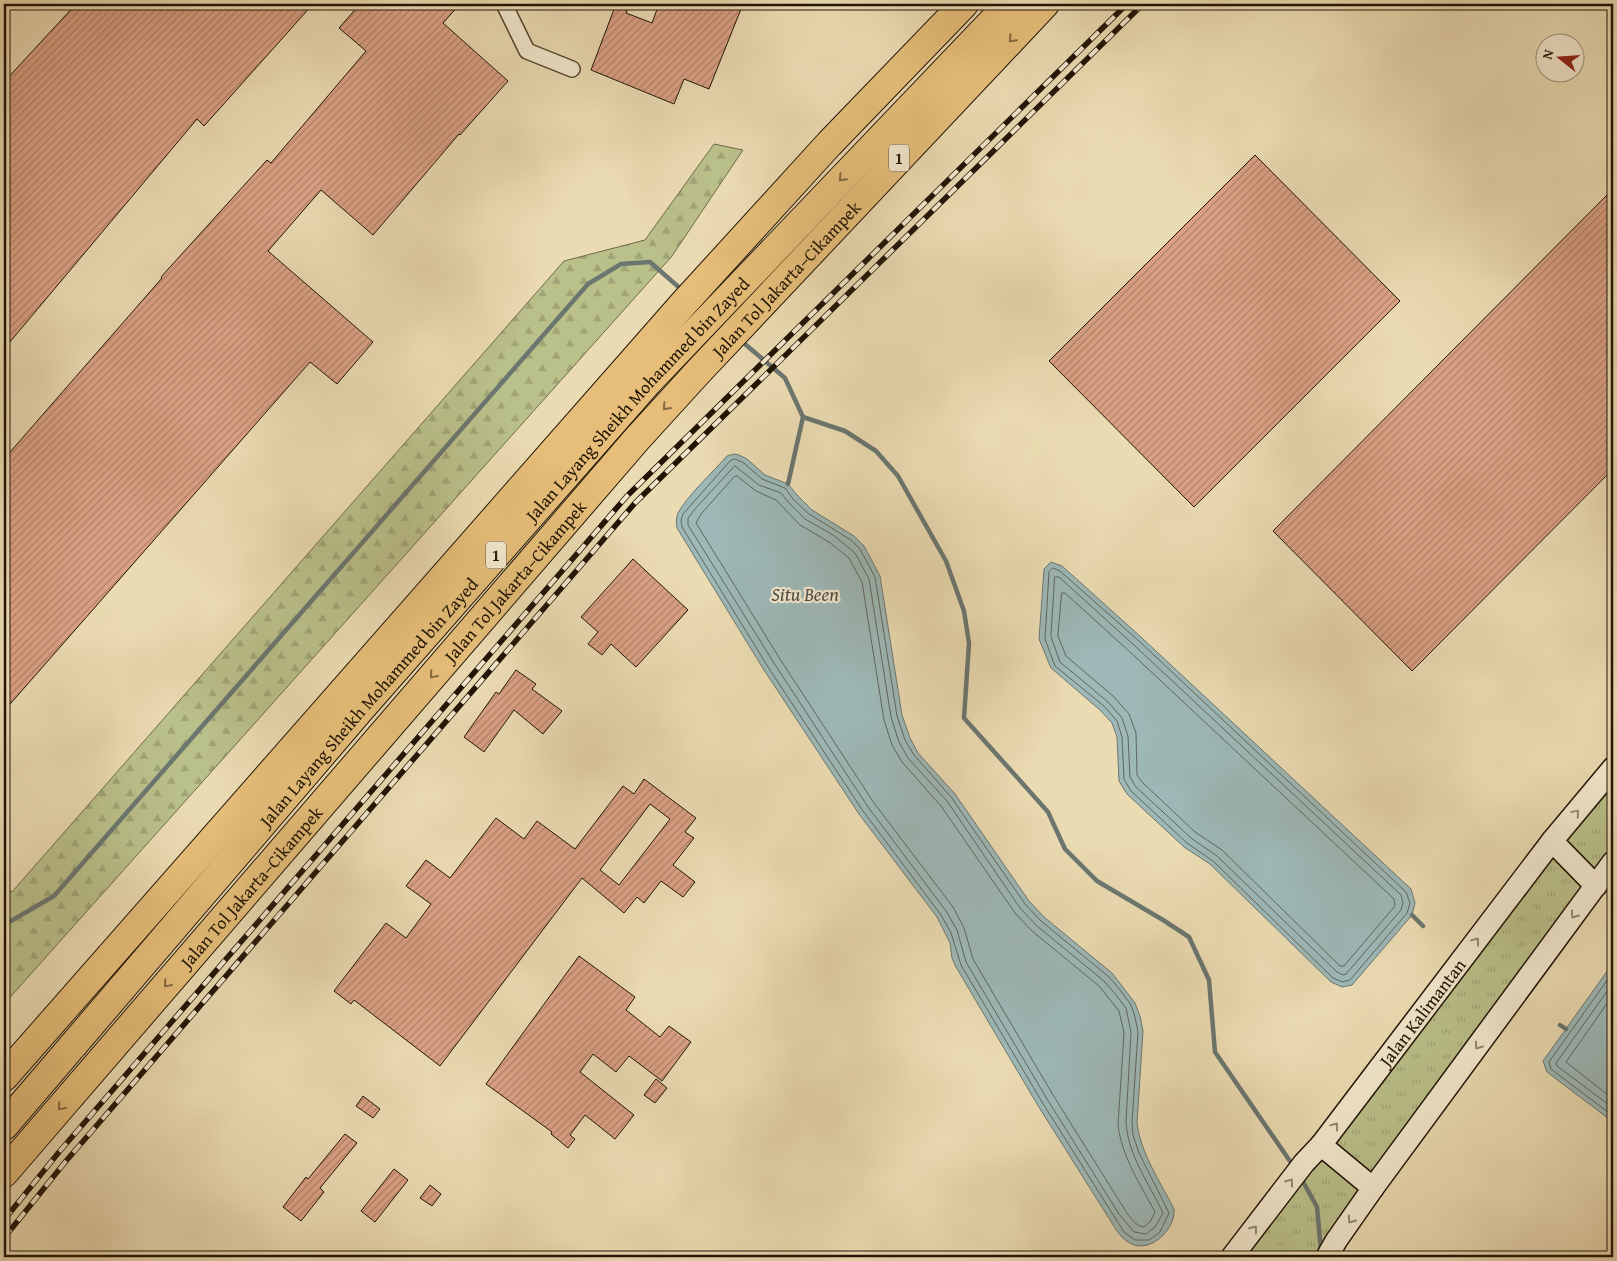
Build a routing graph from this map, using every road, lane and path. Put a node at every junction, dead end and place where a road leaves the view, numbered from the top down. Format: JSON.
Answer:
{"nodes":[{"id":1,"x":504,"y":4,"type":"edge"},
{"id":2,"x":964,"y":4,"type":"edge"},
{"id":3,"x":989,"y":4,"type":"edge"},
{"id":4,"x":1009,"y":4,"type":"edge"},
{"id":5,"x":1045,"y":4,"type":"edge"},
{"id":6,"x":572,"y":69,"type":"dead end"},
{"id":7,"x":1613,"y":768,"type":"edge"},
{"id":8,"x":1552,"y":841,"type":"junction"},
{"id":9,"x":1613,"y":862,"type":"edge"},
{"id":10,"x":1596,"y":886,"type":"junction"},
{"id":11,"x":4,"y":1077,"type":"edge"},
{"id":12,"x":4,"y":1102,"type":"edge"},
{"id":13,"x":4,"y":1126,"type":"edge"},
{"id":14,"x":1321,"y":1145,"type":"junction"},
{"id":15,"x":4,"y":1173,"type":"edge"},
{"id":16,"x":1374,"y":1188,"type":"junction"},
{"id":17,"x":1332,"y":1249,"type":"edge"},
{"id":18,"x":1232,"y":1257,"type":"edge"}],
"edges":[{"from":1,"to":6,"type":"street"},
{"from":2,"to":11,"type":"highway","number":"1"},
{"from":3,"to":12,"type":"highway","name":"Jalan Layang Sheikh Mohammed bin Zayed","number":"1"},
{"from":4,"to":13,"type":"highway","name":"Jalan Layang Sheikh Mohammed bin Zayed","number":"1","one_way":true},
{"from":5,"to":15,"type":"highway","name":"Jalan Tol Jakarta–Cikampek","number":"1","one_way":true},
{"from":8,"to":7,"type":"street","name":"Jalan Kalimantan","one_way":true},
{"from":8,"to":10,"type":"street"},
{"from":14,"to":8,"type":"street","name":"Jalan Kalimantan","one_way":true},
{"from":9,"to":10,"type":"street"},
{"from":10,"to":16,"type":"street","one_way":true},
{"from":14,"to":16,"type":"street"},
{"from":18,"to":14,"type":"street","name":"Jalan Kalimantan","one_way":true},
{"from":16,"to":17,"type":"street","one_way":true}]}
